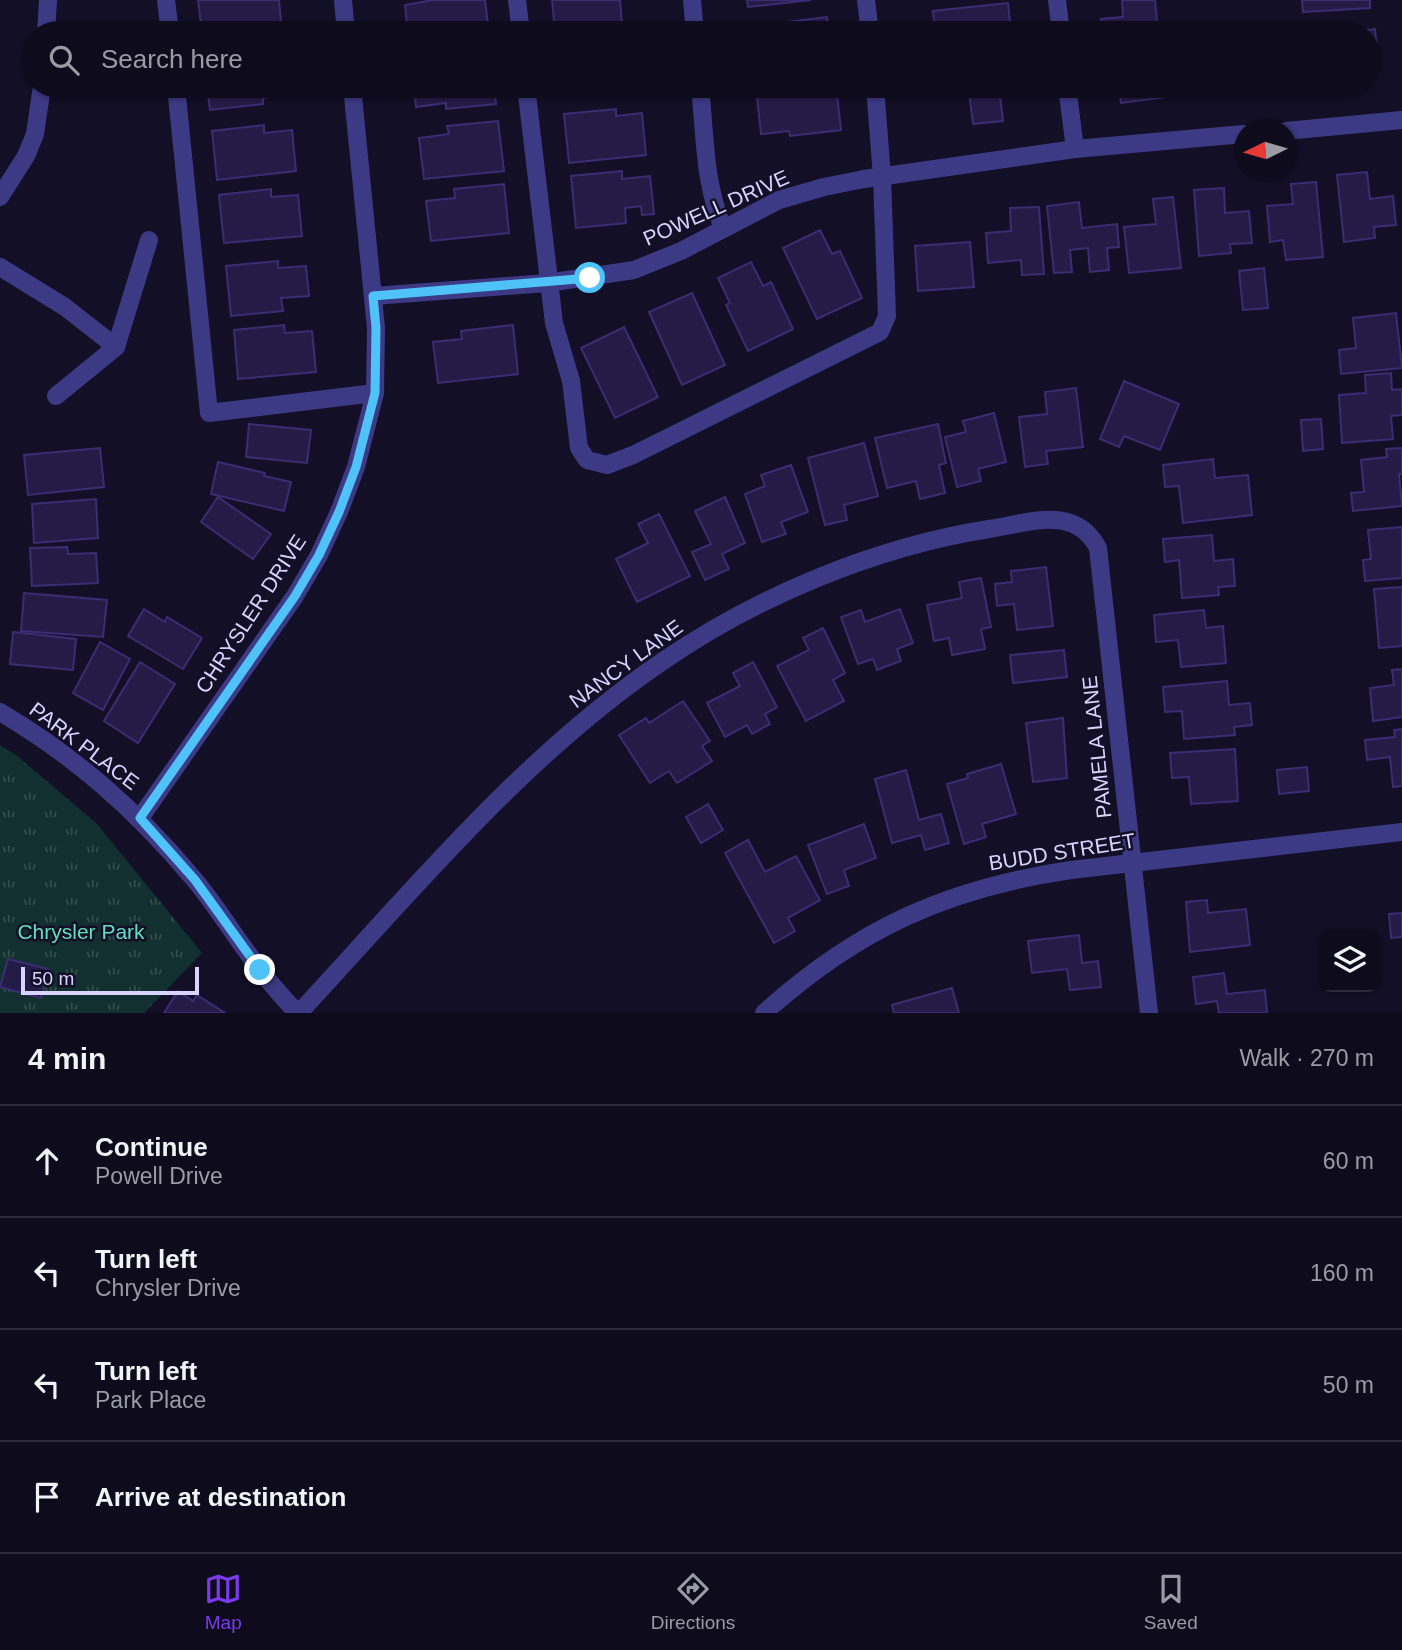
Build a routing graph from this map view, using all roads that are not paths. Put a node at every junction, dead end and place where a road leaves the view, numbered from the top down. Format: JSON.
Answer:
{"nodes":[{"id":1,"x":48,"y":0,"type":"edge"},
{"id":2,"x":166,"y":0,"type":"edge"},
{"id":3,"x":343,"y":0,"type":"edge"},
{"id":4,"x":517,"y":0,"type":"edge"},
{"id":5,"x":692,"y":0,"type":"edge"},
{"id":6,"x":866,"y":0,"type":"edge"},
{"id":7,"x":1057,"y":0,"type":"edge"},
{"id":8,"x":47,"y":21,"type":"edge"},
{"id":9,"x":169,"y":21,"type":"edge"},
{"id":10,"x":345,"y":21,"type":"edge"},
{"id":11,"x":519,"y":21,"type":"edge"},
{"id":12,"x":694,"y":21,"type":"edge"},
{"id":13,"x":869,"y":21,"type":"edge"},
{"id":14,"x":1060,"y":21,"type":"edge"},
{"id":15,"x":40,"y":98,"type":"edge"},
{"id":16,"x":177,"y":98,"type":"edge"},
{"id":17,"x":353,"y":98,"type":"edge"},
{"id":18,"x":527,"y":98,"type":"edge"},
{"id":19,"x":701,"y":98,"type":"edge"},
{"id":20,"x":876,"y":98,"type":"edge"},
{"id":21,"x":1069,"y":98,"type":"edge"},
{"id":22,"x":1402,"y":120,"type":"edge"},
{"id":23,"x":1297,"y":130,"type":"edge"},
{"id":24,"x":1234,"y":135,"type":"edge"},
{"id":25,"x":1075,"y":149,"type":"junction"},
{"id":26,"x":882,"y":177,"type":"junction"},
{"id":27,"x":0,"y":197,"type":"edge"},
{"id":28,"x":723,"y":228,"type":"junction"},
{"id":29,"x":149,"y":240,"type":"dead end"},
{"id":30,"x":0,"y":267,"type":"edge"},
{"id":31,"x":547,"y":283,"type":"junction"},
{"id":32,"x":373,"y":296,"type":"junction"},
{"id":33,"x":116,"y":347,"type":"junction"},
{"id":34,"x":375,"y":393,"type":"junction"},
{"id":35,"x":56,"y":396,"type":"dead end"},
{"id":36,"x":1078,"y":524,"type":"joint"},
{"id":37,"x":0,"y":712,"type":"edge"},
{"id":38,"x":140,"y":818,"type":"junction"},
{"id":39,"x":1402,"y":832,"type":"edge"},
{"id":40,"x":1132,"y":863,"type":"junction"},
{"id":41,"x":298,"y":1013,"type":"edge"},
{"id":42,"x":764,"y":1013,"type":"edge"},
{"id":43,"x":1149,"y":1013,"type":"edge"}],
"edges":[{"from":1,"to":8,"type":"street"},
{"from":2,"to":9,"type":"street"},
{"from":3,"to":10,"type":"street"},
{"from":4,"to":11,"type":"street"},
{"from":5,"to":12,"type":"street"},
{"from":6,"to":13,"type":"street"},
{"from":7,"to":14,"type":"street"},
{"from":15,"to":27,"type":"street"},
{"from":16,"to":34,"type":"street"},
{"from":17,"to":32,"type":"street","name":"CHRYSLER DRIVE"},
{"from":18,"to":31,"type":"street"},
{"from":19,"to":28,"type":"street"},
{"from":20,"to":26,"type":"street"},
{"from":21,"to":25,"type":"street"},
{"from":22,"to":23,"type":"street"},
{"from":24,"to":25,"type":"street","name":"POWELL DRIVE"},
{"from":25,"to":26,"type":"street","name":"POWELL DRIVE"},
{"from":26,"to":28,"type":"street","name":"POWELL DRIVE"},
{"from":26,"to":31,"type":"street"},
{"from":28,"to":31,"type":"street","name":"POWELL DRIVE"},
{"from":29,"to":33,"type":"street"},
{"from":30,"to":33,"type":"street"},
{"from":31,"to":32,"type":"street","name":"POWELL DRIVE"},
{"from":32,"to":34,"type":"street","name":"CHRYSLER DRIVE"},
{"from":33,"to":35,"type":"street"},
{"from":34,"to":38,"type":"street","name":"CHRYSLER DRIVE"},
{"from":36,"to":40,"type":"street","name":"PAMELA LANE"},
{"from":36,"to":41,"type":"street","name":"NANCY LANE"},
{"from":37,"to":38,"type":"street","name":"PARK PLACE"},
{"from":38,"to":41,"type":"street","name":"PARK PLACE"},
{"from":39,"to":40,"type":"street","name":"BUDD STREET"},
{"from":40,"to":42,"type":"street","name":"BUDD STREET"},
{"from":40,"to":43,"type":"street","name":"PAMELA LANE"}]}
